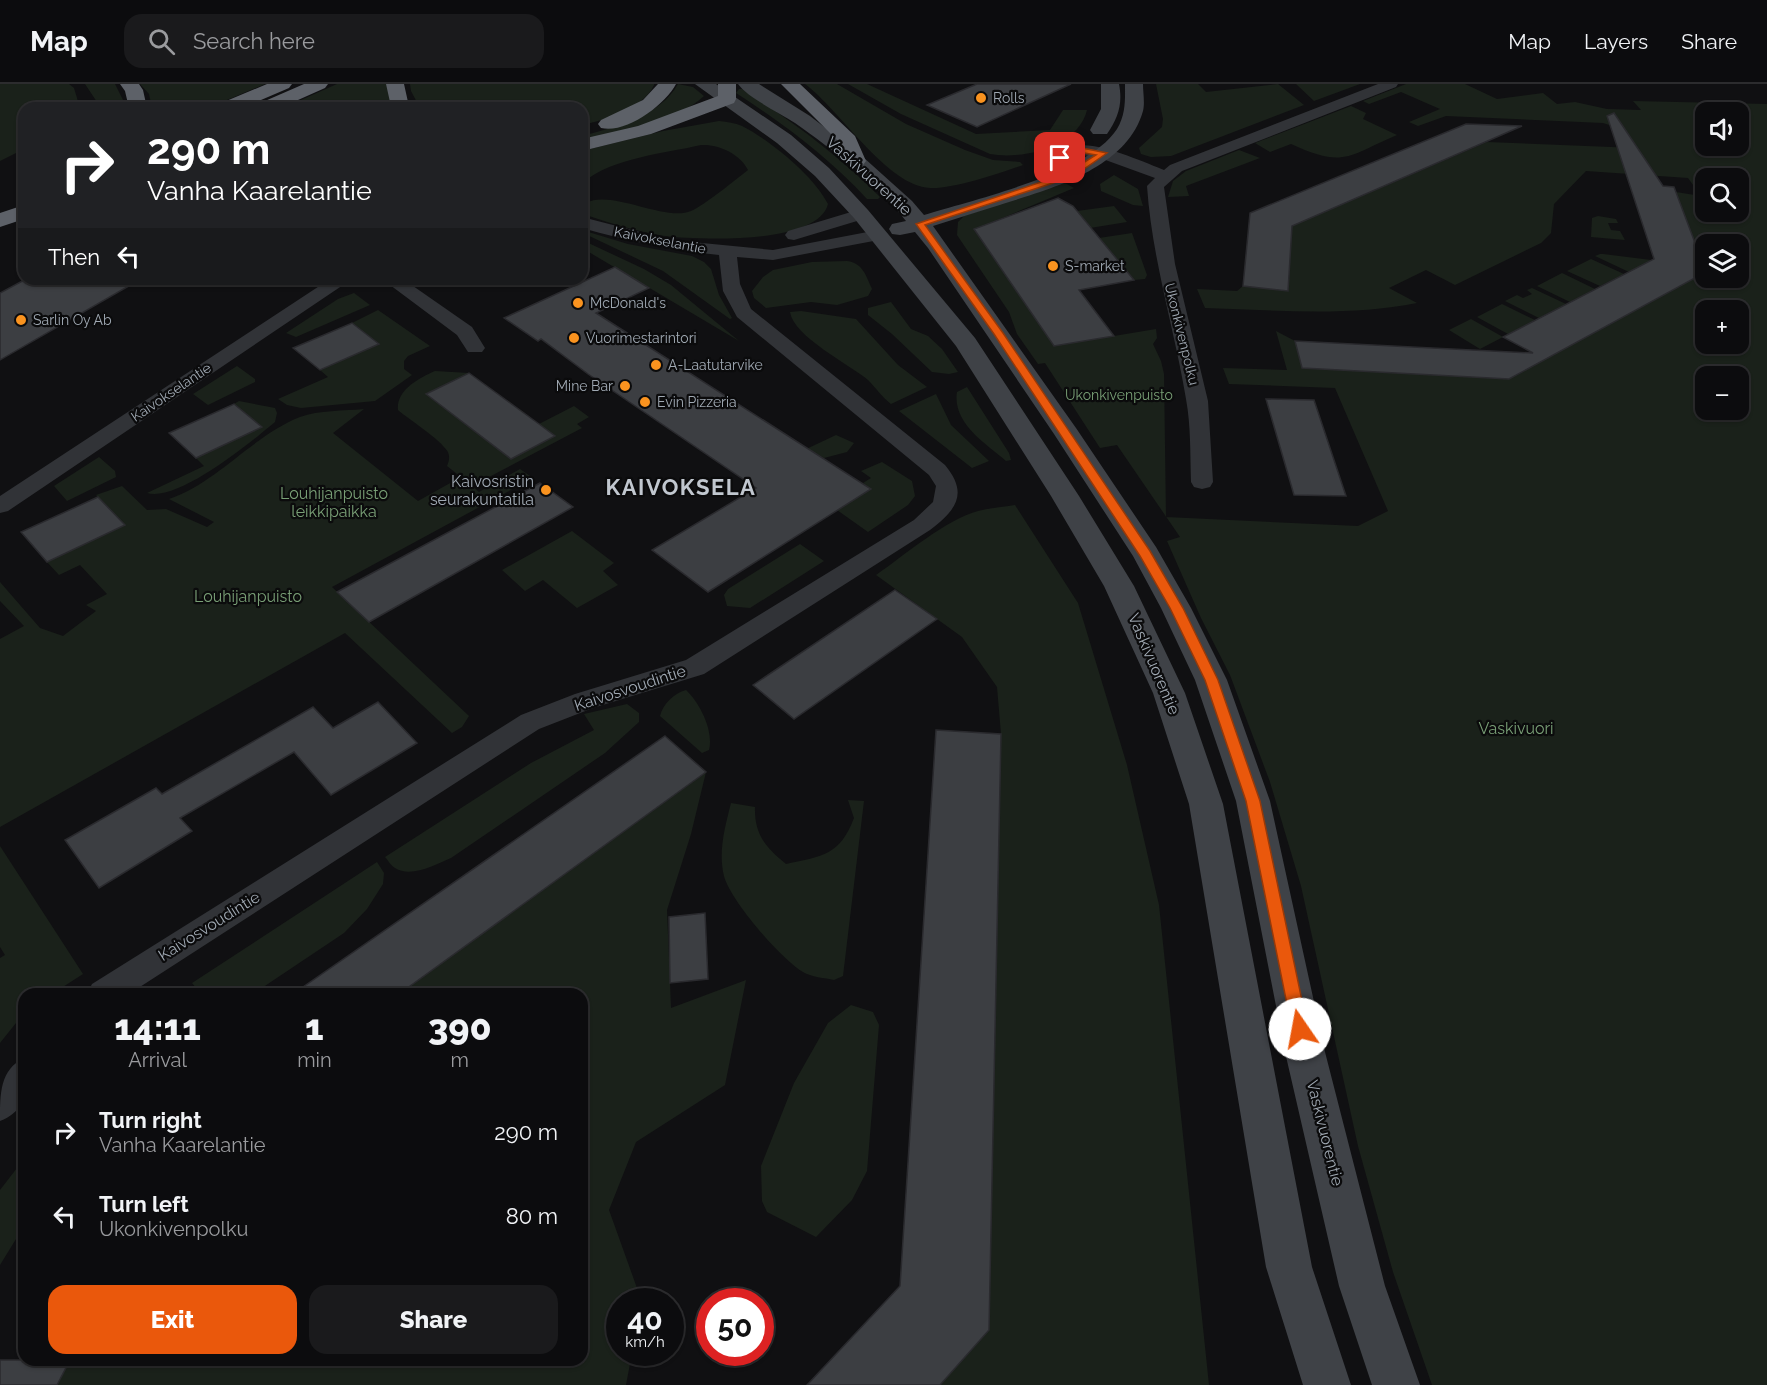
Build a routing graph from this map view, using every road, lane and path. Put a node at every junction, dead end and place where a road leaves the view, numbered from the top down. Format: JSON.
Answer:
{"nodes":[{"id":1,"x":129,"y":84,"type":"edge"},
{"id":2,"x":283,"y":84,"type":"edge"},
{"id":3,"x":320,"y":84,"type":"edge"},
{"id":4,"x":395,"y":84,"type":"edge"},
{"id":5,"x":667,"y":84,"type":"edge"},
{"id":6,"x":704,"y":84,"type":"edge"},
{"id":7,"x":747,"y":84,"type":"edge"},
{"id":8,"x":790,"y":84,"type":"edge"},
{"id":9,"x":1110,"y":84,"type":"edge"},
{"id":10,"x":1134,"y":84,"type":"edge"},
{"id":11,"x":1391,"y":84,"type":"edge"},
{"id":12,"x":727,"y":91,"type":"edge"},
{"id":13,"x":137,"y":102,"type":"edge"},
{"id":14,"x":240,"y":102,"type":"edge"},
{"id":15,"x":279,"y":102,"type":"edge"},
{"id":16,"x":399,"y":102,"type":"edge"},
{"id":17,"x":588,"y":129,"type":"edge"},
{"id":18,"x":588,"y":144,"type":"edge"},
{"id":19,"x":1091,"y":155,"type":"junction"},
{"id":20,"x":856,"y":161,"type":"junction"},
{"id":21,"x":1160,"y":181,"type":"junction"},
{"id":22,"x":18,"y":194,"type":"edge"},
{"id":23,"x":0,"y":201,"type":"edge"},
{"id":24,"x":905,"y":205,"type":"junction"},
{"id":25,"x":18,"y":214,"type":"edge"},
{"id":26,"x":861,"y":214,"type":"junction"},
{"id":27,"x":0,"y":221,"type":"edge"},
{"id":28,"x":588,"y":224,"type":"edge"},
{"id":29,"x":920,"y":224,"type":"junction"},
{"id":30,"x":878,"y":234,"type":"junction"},
{"id":31,"x":734,"y":251,"type":"junction"},
{"id":32,"x":335,"y":285,"type":"edge"},
{"id":33,"x":400,"y":285,"type":"edge"},
{"id":34,"x":475,"y":348,"type":"dead end"},
{"id":35,"x":1202,"y":482,"type":"dead end"},
{"id":36,"x":0,"y":506,"type":"edge"},
{"id":37,"x":112,"y":988,"type":"edge"},
{"id":38,"x":18,"y":1082,"type":"edge"},
{"id":39,"x":0,"y":1105,"type":"edge"},
{"id":40,"x":1327,"y":1385,"type":"edge"},
{"id":41,"x":1396,"y":1385,"type":"edge"}],
"edges":[{"from":1,"to":13,"type":"highway"},
{"from":2,"to":14,"type":"highway"},
{"from":3,"to":15,"type":"highway"},
{"from":4,"to":16,"type":"highway"},
{"from":5,"to":17,"type":"highway"},
{"from":6,"to":12,"type":"main road","name":"Vaskivuorentie"},
{"from":7,"to":20,"type":"main road","name":"Vaskivuorentie"},
{"from":8,"to":20,"type":"highway"},
{"from":9,"to":19,"type":"main road"},
{"from":10,"to":19,"type":"main road"},
{"from":11,"to":21,"type":"street"},
{"from":12,"to":18,"type":"highway"},
{"from":12,"to":26,"type":"main road","name":"Vaskivuorentie"},
{"from":19,"to":21,"type":"street"},
{"from":19,"to":24,"type":"main road"},
{"from":19,"to":29,"type":"main road"},
{"from":20,"to":24,"type":"main road","name":"Vaskivuorentie"},
{"from":21,"to":35,"type":"street","name":"Ukonkivenpolku"},
{"from":22,"to":23,"type":"highway"},
{"from":24,"to":26,"type":"main road"},
{"from":24,"to":29,"type":"main road","name":"Vaskivuorentie"},
{"from":25,"to":27,"type":"highway"},
{"from":26,"to":30,"type":"main road","name":"Vaskivuorentie"},
{"from":26,"to":31,"type":"street","name":"Kaivokselantie"},
{"from":28,"to":31,"type":"street","name":"Kaivokselantie"},
{"from":29,"to":30,"type":"main road"},
{"from":29,"to":41,"type":"main road","name":"Vaskivuorentie"},
{"from":30,"to":31,"type":"street","name":"Kaivokselantie"},
{"from":30,"to":40,"type":"main road","name":"Vaskivuorentie"},
{"from":31,"to":37,"type":"street","name":"Kaivosvoudintie"},
{"from":32,"to":36,"type":"street","name":"Kaivokselantie"},
{"from":33,"to":34,"type":"street"},
{"from":38,"to":39,"type":"street"}]}
